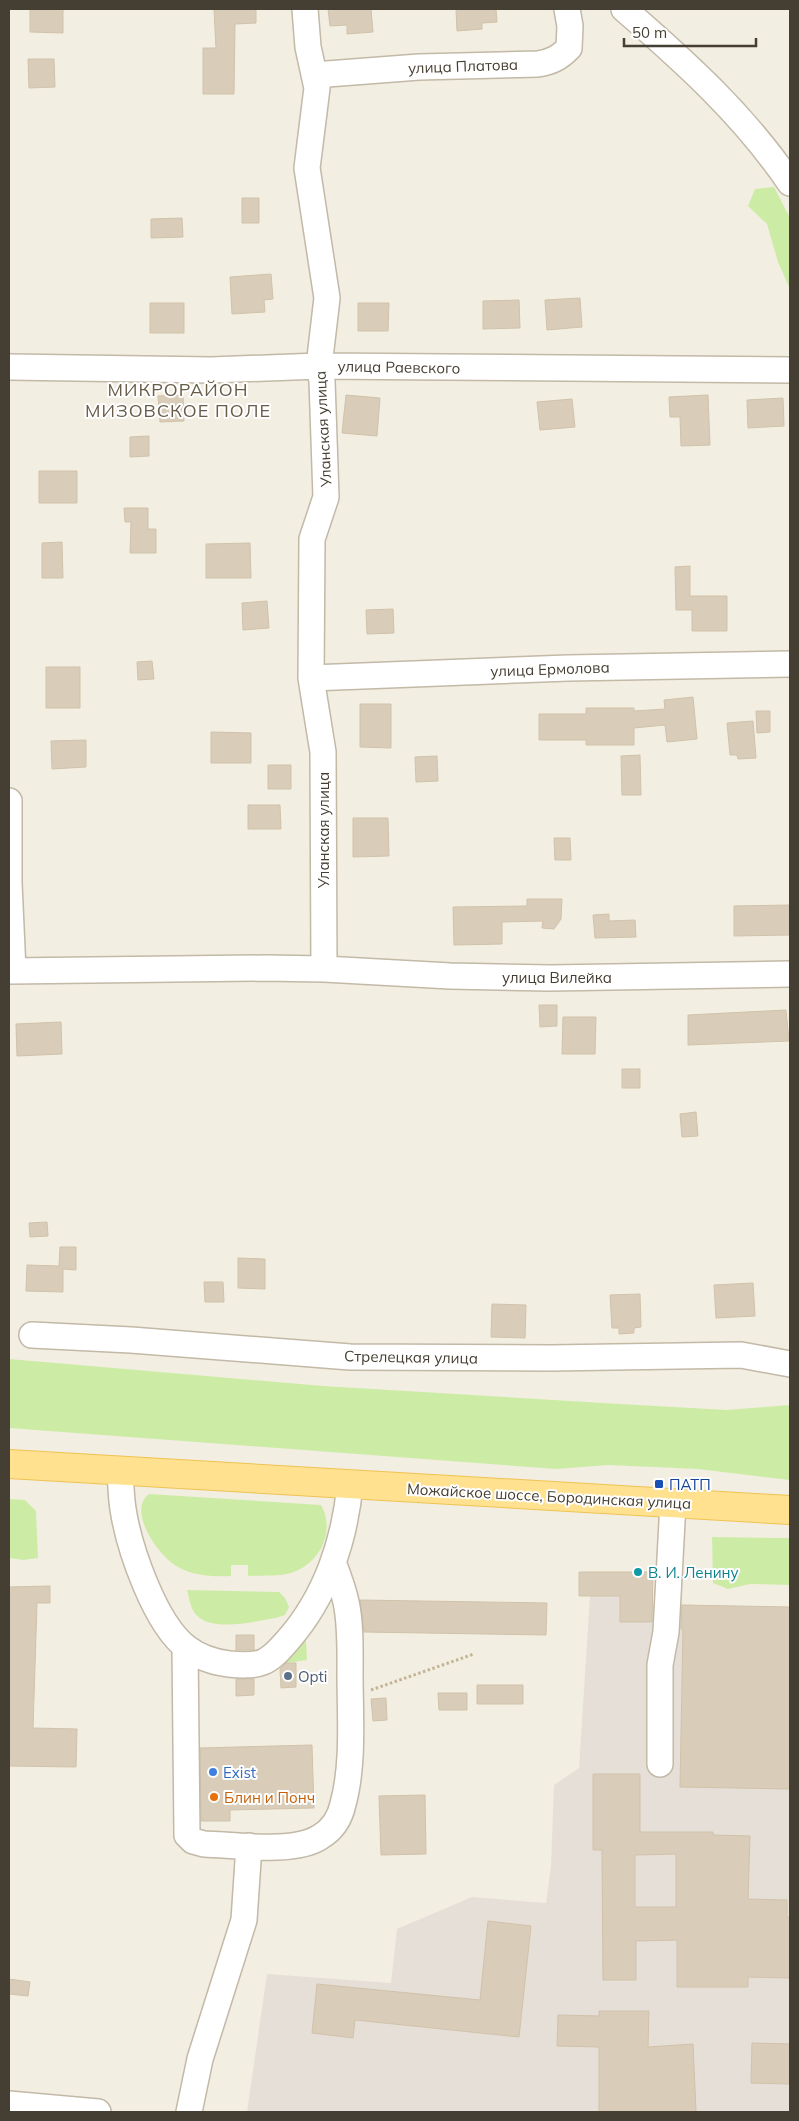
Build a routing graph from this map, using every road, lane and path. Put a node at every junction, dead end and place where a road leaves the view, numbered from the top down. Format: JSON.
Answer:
{"nodes":[{"id":1,"x":305,"y":9,"type":"edge"},
{"id":2,"x":567,"y":9,"type":"edge"},
{"id":3,"x":624,"y":9,"type":"edge"},
{"id":4,"x":314,"y":75,"type":"junction"},
{"id":5,"x":790,"y":183,"type":"edge"},
{"id":6,"x":319,"y":366,"type":"junction"},
{"id":7,"x":9,"y":367,"type":"edge"},
{"id":8,"x":790,"y":370,"type":"edge"},
{"id":9,"x":790,"y":664,"type":"edge"},
{"id":10,"x":311,"y":678,"type":"junction"},
{"id":11,"x":9,"y":801,"type":"edge"},
{"id":12,"x":324,"y":969,"type":"junction"},
{"id":13,"x":11,"y":971,"type":"edge"},
{"id":14,"x":790,"y":974,"type":"edge"},
{"id":15,"x":32,"y":1335,"type":"dead end"},
{"id":16,"x":790,"y":1364,"type":"edge"},
{"id":17,"x":9,"y":1464,"type":"edge"},
{"id":18,"x":120,"y":1472,"type":"junction"},
{"id":19,"x":350,"y":1484,"type":"junction"},
{"id":20,"x":673,"y":1503,"type":"junction"},
{"id":21,"x":790,"y":1510,"type":"edge"},
{"id":22,"x":332,"y":1562,"type":"junction"},
{"id":23,"x":185,"y":1647,"type":"junction"},
{"id":24,"x":474,"y":1654,"type":"dead end"},
{"id":25,"x":350,"y":1691,"type":"junction"},
{"id":26,"x":660,"y":1764,"type":"dead end"},
{"id":27,"x":249,"y":1846,"type":"junction"},
{"id":28,"x":9,"y":2104,"type":"edge"},
{"id":29,"x":98,"y":2112,"type":"edge"},
{"id":30,"x":189,"y":2112,"type":"edge"}],
"edges":[{"from":1,"to":4,"type":"street","name":"Уланская улица"},
{"from":2,"to":4,"type":"street","name":"улица Платова"},
{"from":3,"to":5,"type":"street"},
{"from":4,"to":6,"type":"street","name":"Уланская улица"},
{"from":6,"to":7,"type":"street","name":"улица Раевского"},
{"from":6,"to":8,"type":"street","name":"улица Раевского"},
{"from":6,"to":10,"type":"street","name":"Уланская улица"},
{"from":9,"to":10,"type":"street","name":"улица Ермолова"},
{"from":10,"to":12,"type":"street","name":"Уланская улица"},
{"from":11,"to":13,"type":"street"},
{"from":12,"to":13,"type":"street","name":"улица Вилейка"},
{"from":12,"to":14,"type":"street","name":"улица Вилейка"},
{"from":15,"to":16,"type":"street","name":"Стрелецкая улица"},
{"from":17,"to":18,"type":"main road","name":"Можайское шоссе, Бородинская улица"},
{"from":18,"to":19,"type":"main road","name":"Можайское шоссе, Бородинская улица"},
{"from":18,"to":23,"type":"street"},
{"from":19,"to":20,"type":"main road","name":"Можайское шоссе, Бородинская улица"},
{"from":19,"to":22,"type":"street"},
{"from":20,"to":21,"type":"main road","name":"Можайское шоссе, Бородинская улица"},
{"from":20,"to":26,"type":"street"},
{"from":22,"to":23,"type":"street"},
{"from":22,"to":25,"type":"street"},
{"from":23,"to":27,"type":"street"},
{"from":24,"to":25,"type":"path"},
{"from":25,"to":27,"type":"street"},
{"from":27,"to":30,"type":"street"},
{"from":28,"to":29,"type":"street"}]}
